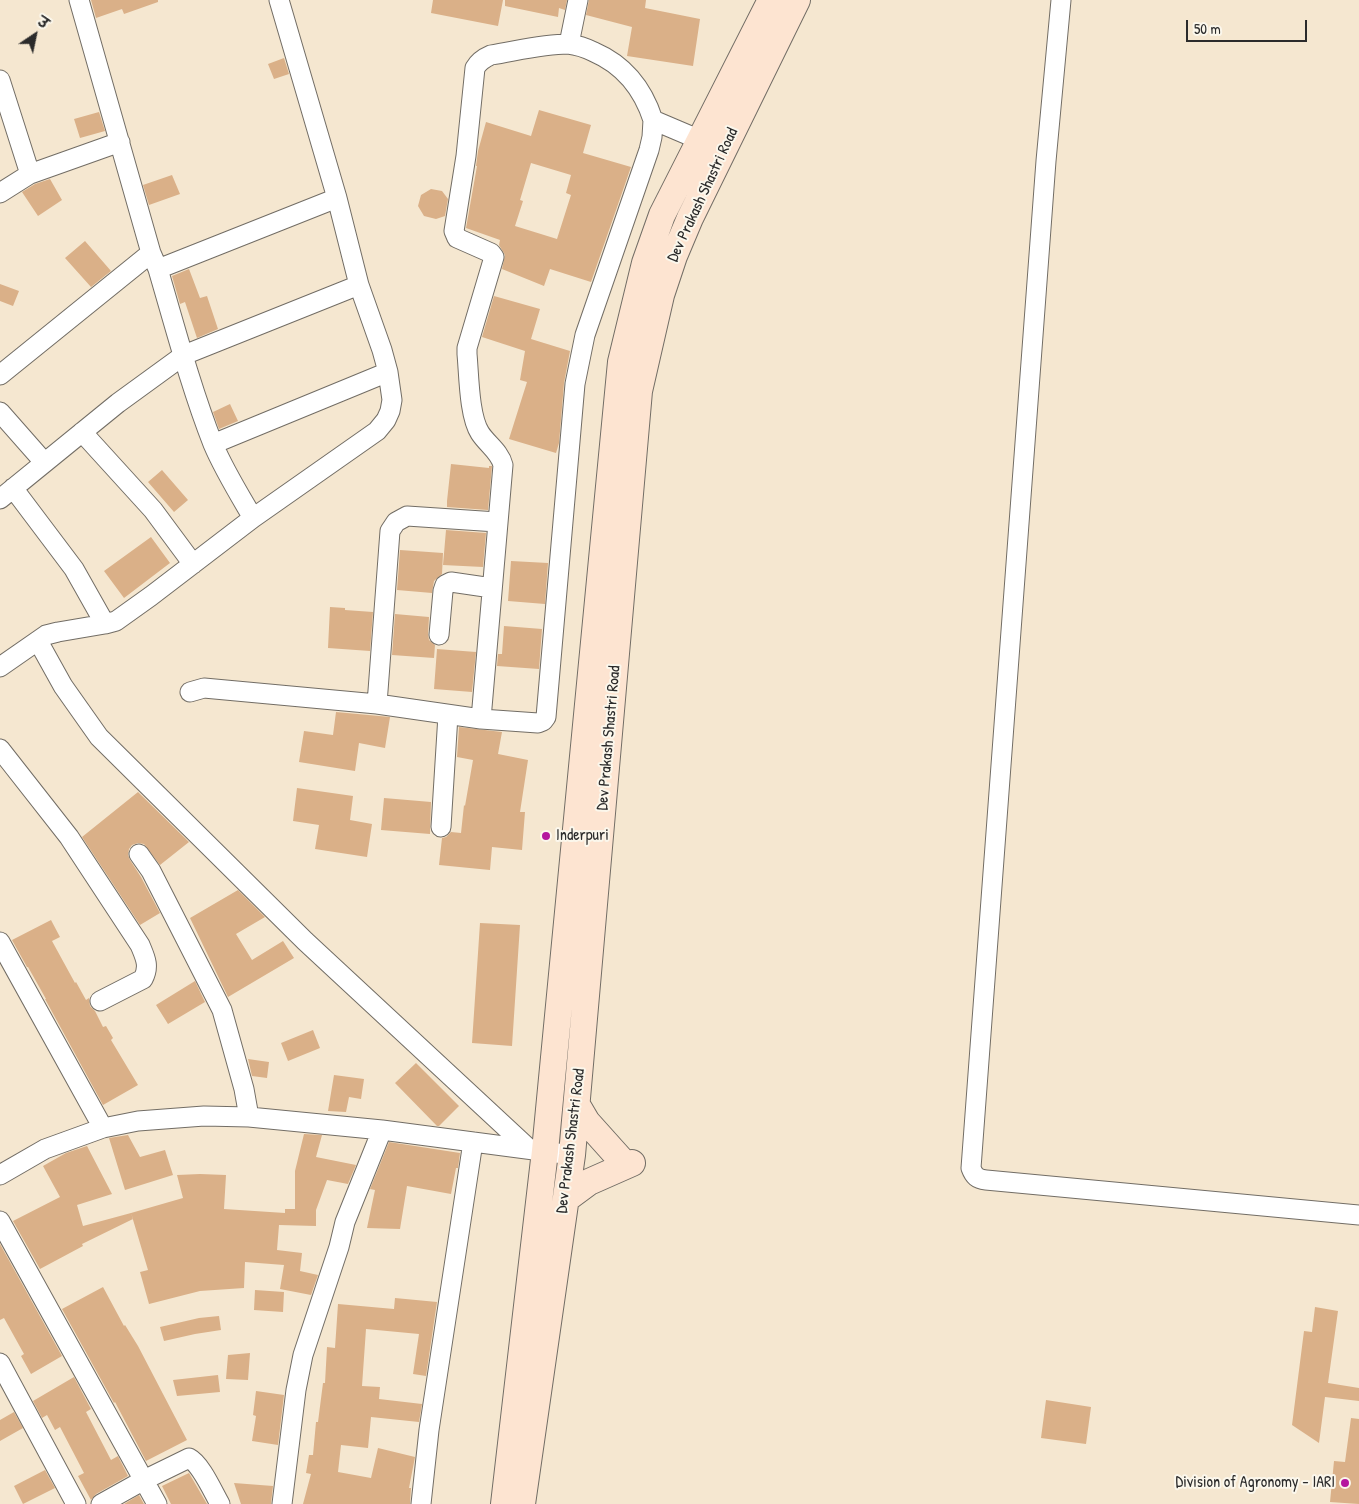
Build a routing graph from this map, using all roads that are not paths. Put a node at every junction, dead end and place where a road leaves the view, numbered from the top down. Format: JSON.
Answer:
{"nodes":[{"id":1,"x":79,"y":0,"type":"edge"},
{"id":2,"x":279,"y":0,"type":"edge"},
{"id":3,"x":578,"y":0,"type":"edge"},
{"id":4,"x":771,"y":0,"type":"edge"},
{"id":5,"x":797,"y":0,"type":"edge"},
{"id":6,"x":1061,"y":0,"type":"edge"},
{"id":7,"x":569,"y":44,"type":"junction"},
{"id":8,"x":0,"y":80,"type":"edge"},
{"id":9,"x":653,"y":120,"type":"junction"},
{"id":10,"x":700,"y":140,"type":"junction"},
{"id":11,"x":120,"y":142,"type":"junction"},
{"id":12,"x":30,"y":174,"type":"junction"},
{"id":13,"x":0,"y":193,"type":"edge"},
{"id":14,"x":337,"y":198,"type":"junction"},
{"id":15,"x":154,"y":261,"type":"junction"},
{"id":16,"x":359,"y":285,"type":"junction"},
{"id":17,"x":184,"y":354,"type":"junction"},
{"id":18,"x":388,"y":372,"type":"junction"},
{"id":19,"x":0,"y":375,"type":"edge"},
{"id":20,"x":0,"y":412,"type":"edge"},
{"id":21,"x":82,"y":432,"type":"junction"},
{"id":22,"x":213,"y":444,"type":"junction"},
{"id":23,"x":44,"y":462,"type":"junction"},
{"id":24,"x":7,"y":494,"type":"edge"},
{"id":25,"x":253,"y":518,"type":"junction"},
{"id":26,"x":497,"y":522,"type":"junction"},
{"id":27,"x":193,"y":564,"type":"junction"},
{"id":28,"x":492,"y":588,"type":"junction"},
{"id":29,"x":105,"y":624,"type":"junction"},
{"id":30,"x":439,"y":635,"type":"dead end"},
{"id":31,"x":38,"y":641,"type":"junction"},
{"id":32,"x":0,"y":667,"type":"edge"},
{"id":33,"x":190,"y":692,"type":"dead end"},
{"id":34,"x":377,"y":704,"type":"junction"},
{"id":35,"x":448,"y":715,"type":"junction"},
{"id":36,"x":481,"y":719,"type":"junction"},
{"id":37,"x":0,"y":749,"type":"edge"},
{"id":38,"x":441,"y":826,"type":"dead end"},
{"id":39,"x":139,"y":854,"type":"dead end"},
{"id":40,"x":0,"y":942,"type":"edge"},
{"id":41,"x":100,"y":1001,"type":"dead end"},
{"id":42,"x":577,"y":1105,"type":"junction"},
{"id":43,"x":249,"y":1117,"type":"junction"},
{"id":44,"x":103,"y":1128,"type":"junction"},
{"id":45,"x":382,"y":1130,"type":"junction"},
{"id":46,"x":473,"y":1142,"type":"junction"},
{"id":47,"x":536,"y":1150,"type":"junction"},
{"id":48,"x":572,"y":1154,"type":"junction"},
{"id":49,"x":3,"y":1166,"type":"edge"},
{"id":50,"x":566,"y":1199,"type":"junction"},
{"id":51,"x":1359,"y":1215,"type":"edge"},
{"id":52,"x":0,"y":1221,"type":"edge"},
{"id":53,"x":0,"y":1363,"type":"edge"},
{"id":54,"x":144,"y":1480,"type":"junction"},
{"id":55,"x":76,"y":1504,"type":"edge"},
{"id":56,"x":101,"y":1504,"type":"edge"},
{"id":57,"x":157,"y":1504,"type":"edge"},
{"id":58,"x":220,"y":1504,"type":"edge"},
{"id":59,"x":282,"y":1504,"type":"edge"},
{"id":60,"x":421,"y":1504,"type":"edge"},
{"id":61,"x":504,"y":1504,"type":"edge"},
{"id":62,"x":522,"y":1504,"type":"edge"}],
"edges":[{"from":1,"to":11,"type":"street"},
{"from":2,"to":14,"type":"street"},
{"from":3,"to":7,"type":"street"},
{"from":4,"to":10,"type":"street","name":"Dev Prakash Shastri Road"},
{"from":5,"to":42,"type":"street","name":"Dev Prakash Shastri Road"},
{"from":6,"to":51,"type":"street"},
{"from":7,"to":9,"type":"street"},
{"from":7,"to":26,"type":"street"},
{"from":8,"to":12,"type":"street"},
{"from":9,"to":10,"type":"street"},
{"from":9,"to":36,"type":"street"},
{"from":10,"to":47,"type":"street","name":"Dev Prakash Shastri Road"},
{"from":11,"to":12,"type":"street"},
{"from":11,"to":15,"type":"street"},
{"from":12,"to":13,"type":"street"},
{"from":14,"to":15,"type":"street"},
{"from":14,"to":16,"type":"street"},
{"from":15,"to":17,"type":"street"},
{"from":15,"to":19,"type":"street"},
{"from":16,"to":17,"type":"street"},
{"from":16,"to":18,"type":"street"},
{"from":17,"to":21,"type":"street"},
{"from":17,"to":22,"type":"street"},
{"from":18,"to":22,"type":"street"},
{"from":18,"to":25,"type":"street"},
{"from":20,"to":23,"type":"street"},
{"from":21,"to":23,"type":"street"},
{"from":21,"to":27,"type":"street"},
{"from":22,"to":25,"type":"street"},
{"from":23,"to":24,"type":"street"},
{"from":24,"to":29,"type":"street"},
{"from":25,"to":27,"type":"street"},
{"from":26,"to":28,"type":"street"},
{"from":26,"to":34,"type":"street"},
{"from":27,"to":29,"type":"street"},
{"from":28,"to":30,"type":"street"},
{"from":28,"to":36,"type":"street"},
{"from":29,"to":31,"type":"street"},
{"from":31,"to":32,"type":"street"},
{"from":31,"to":47,"type":"street"},
{"from":33,"to":34,"type":"street"},
{"from":34,"to":35,"type":"street"},
{"from":35,"to":36,"type":"street"},
{"from":35,"to":38,"type":"street"},
{"from":37,"to":41,"type":"street"},
{"from":39,"to":43,"type":"street"},
{"from":40,"to":44,"type":"street"},
{"from":42,"to":48,"type":"street","name":"Dev Prakash Shastri Road"},
{"from":42,"to":50,"type":"street"},
{"from":43,"to":44,"type":"street"},
{"from":43,"to":45,"type":"street"},
{"from":44,"to":49,"type":"street"},
{"from":45,"to":46,"type":"street"},
{"from":45,"to":59,"type":"street"},
{"from":46,"to":47,"type":"street"},
{"from":46,"to":60,"type":"street"},
{"from":47,"to":48,"type":"street"},
{"from":47,"to":61,"type":"street","name":"Dev Prakash Shastri Road"},
{"from":48,"to":50,"type":"street","name":"Dev Prakash Shastri Road"},
{"from":50,"to":62,"type":"street","name":"Dev Prakash Shastri Road"},
{"from":52,"to":54,"type":"street"},
{"from":53,"to":55,"type":"street"},
{"from":54,"to":56,"type":"street"},
{"from":54,"to":57,"type":"street"},
{"from":54,"to":58,"type":"street"}]}
